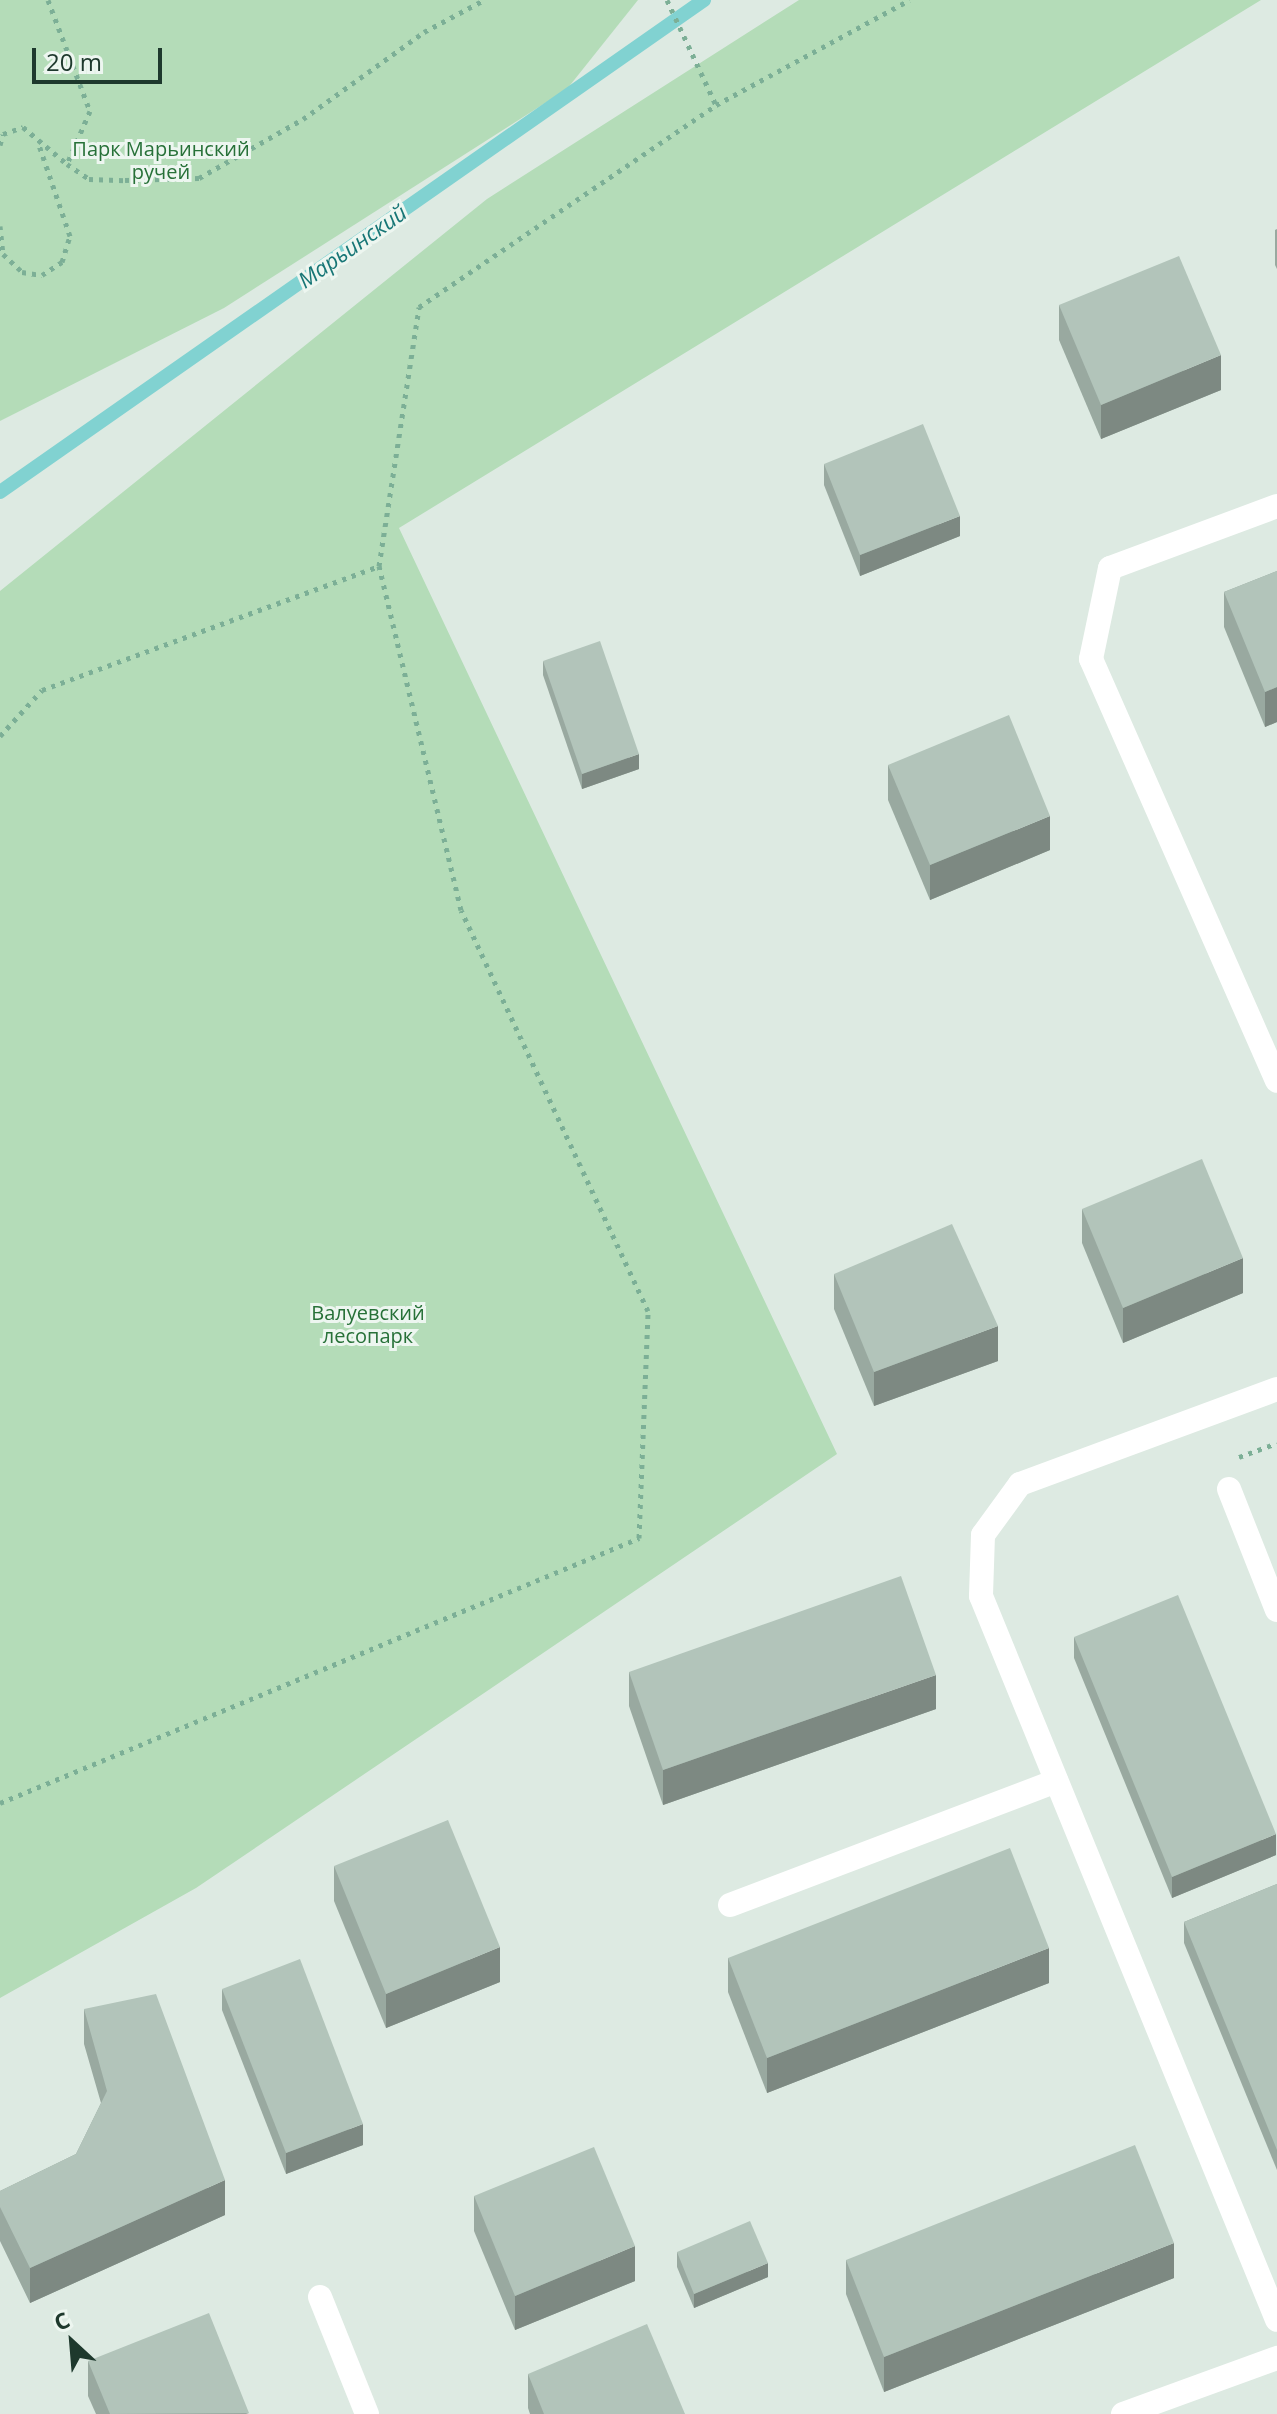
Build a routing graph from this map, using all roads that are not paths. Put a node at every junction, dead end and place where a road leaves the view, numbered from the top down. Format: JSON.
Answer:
{"nodes":[{"id":1,"x":1277,"y":506,"type":"edge"},
{"id":2,"x":1277,"y":1081,"type":"edge"},
{"id":3,"x":1277,"y":1389,"type":"edge"},
{"id":4,"x":1229,"y":1489,"type":"dead end"},
{"id":5,"x":1277,"y":1610,"type":"edge"},
{"id":6,"x":1056,"y":1781,"type":"junction"},
{"id":7,"x":730,"y":1905,"type":"dead end"},
{"id":8,"x":320,"y":2297,"type":"dead end"},
{"id":9,"x":1277,"y":2320,"type":"edge"},
{"id":10,"x":1277,"y":2358,"type":"edge"},
{"id":11,"x":367,"y":2414,"type":"edge"},
{"id":12,"x":1123,"y":2414,"type":"edge"}],
"edges":[{"from":1,"to":2,"type":"street"},
{"from":3,"to":6,"type":"street"},
{"from":4,"to":5,"type":"street"},
{"from":6,"to":7,"type":"street"},
{"from":6,"to":9,"type":"street"},
{"from":8,"to":11,"type":"street"},
{"from":10,"to":12,"type":"street"}]}
